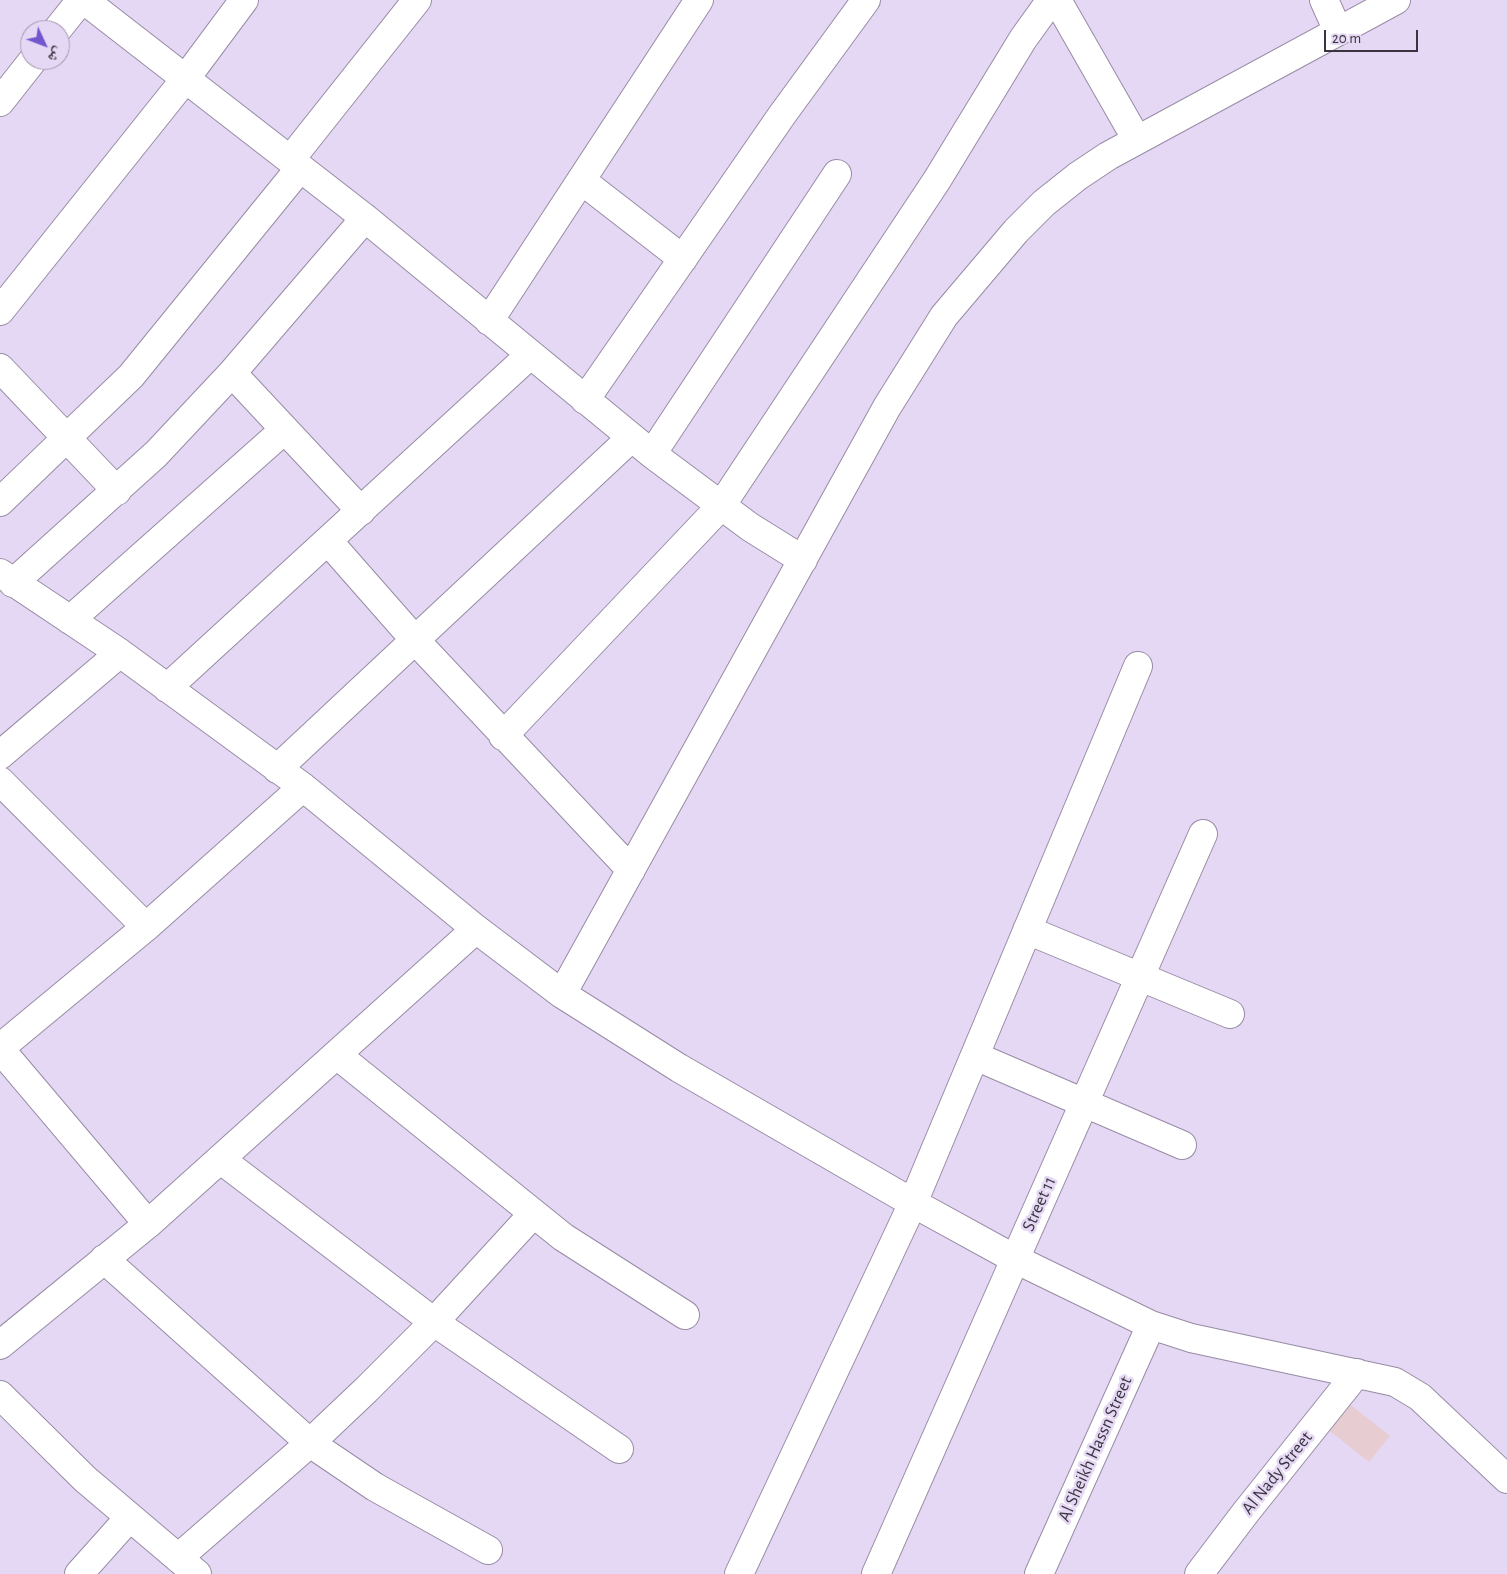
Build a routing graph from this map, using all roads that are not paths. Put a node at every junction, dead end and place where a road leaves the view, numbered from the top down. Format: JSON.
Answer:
{"nodes":[{"id":1,"x":82,"y":0,"type":"edge"},
{"id":2,"x":244,"y":0,"type":"edge"},
{"id":3,"x":417,"y":0,"type":"edge"},
{"id":4,"x":699,"y":0,"type":"edge"},
{"id":5,"x":866,"y":0,"type":"edge"},
{"id":6,"x":1051,"y":0,"type":"edge"},
{"id":7,"x":1057,"y":0,"type":"edge"},
{"id":8,"x":1324,"y":0,"type":"edge"},
{"id":9,"x":1396,"y":0,"type":"edge"},
{"id":10,"x":65,"y":20,"type":"edge"},
{"id":11,"x":1338,"y":31,"type":"junction"},
{"id":12,"x":25,"y":70,"type":"edge"},
{"id":13,"x":186,"y":78,"type":"junction"},
{"id":14,"x":0,"y":102,"type":"edge"},
{"id":15,"x":1137,"y":140,"type":"junction"},
{"id":16,"x":295,"y":164,"type":"junction"},
{"id":17,"x":837,"y":174,"type":"dead end"},
{"id":18,"x":581,"y":180,"type":"junction"},
{"id":19,"x":365,"y":218,"type":"junction"},
{"id":20,"x":683,"y":259,"type":"junction"},
{"id":21,"x":0,"y":311,"type":"edge"},
{"id":22,"x":489,"y":321,"type":"junction"},
{"id":23,"x":530,"y":355,"type":"junction"},
{"id":24,"x":0,"y":368,"type":"edge"},
{"id":25,"x":232,"y":373,"type":"junction"},
{"id":26,"x":585,"y":400,"type":"junction"},
{"id":27,"x":284,"y":430,"type":"junction"},
{"id":28,"x":67,"y":438,"type":"junction"},
{"id":29,"x":631,"y":438,"type":"junction"},
{"id":30,"x":652,"y":454,"type":"junction"},
{"id":31,"x":117,"y":491,"type":"junction"},
{"id":32,"x":0,"y":502,"type":"edge"},
{"id":33,"x":721,"y":506,"type":"junction"},
{"id":34,"x":361,"y":511,"type":"junction"},
{"id":35,"x":328,"y":541,"type":"junction"},
{"id":36,"x":803,"y":560,"type":"junction"},
{"id":37,"x":7,"y":578,"type":"edge"},
{"id":38,"x":70,"y":620,"type":"junction"},
{"id":39,"x":415,"y":640,"type":"junction"},
{"id":40,"x":120,"y":653,"type":"junction"},
{"id":41,"x":1138,"y":666,"type":"dead end"},
{"id":42,"x":167,"y":688,"type":"junction"},
{"id":43,"x":503,"y":736,"type":"junction"},
{"id":44,"x":0,"y":755,"type":"edge"},
{"id":45,"x":277,"y":769,"type":"junction"},
{"id":46,"x":0,"y":781,"type":"edge"},
{"id":47,"x":303,"y":787,"type":"junction"},
{"id":48,"x":1203,"y":834,"type":"dead end"},
{"id":49,"x":631,"y":870,"type":"junction"},
{"id":50,"x":146,"y":928,"type":"junction"},
{"id":51,"x":476,"y":929,"type":"junction"},
{"id":52,"x":1027,"y":930,"type":"junction"},
{"id":53,"x":1140,"y":977,"type":"junction"},
{"id":54,"x":562,"y":994,"type":"junction"},
{"id":55,"x":1230,"y":1014,"type":"dead end"},
{"id":56,"x":0,"y":1049,"type":"edge"},
{"id":57,"x":337,"y":1055,"type":"junction"},
{"id":58,"x":975,"y":1056,"type":"junction"},
{"id":59,"x":1084,"y":1102,"type":"junction"},
{"id":60,"x":1182,"y":1145,"type":"dead end"},
{"id":61,"x":220,"y":1159,"type":"junction"},
{"id":62,"x":913,"y":1203,"type":"junction"},
{"id":63,"x":533,"y":1214,"type":"junction"},
{"id":64,"x":148,"y":1224,"type":"junction"},
{"id":65,"x":104,"y":1259,"type":"junction"},
{"id":66,"x":1015,"y":1259,"type":"junction"},
{"id":67,"x":685,"y":1315,"type":"dead end"},
{"id":68,"x":434,"y":1322,"type":"junction"},
{"id":69,"x":1151,"y":1325,"type":"junction"},
{"id":70,"x":0,"y":1345,"type":"edge"},
{"id":71,"x":1357,"y":1373,"type":"junction"},
{"id":72,"x":0,"y":1396,"type":"edge"},
{"id":73,"x":310,"y":1443,"type":"junction"},
{"id":74,"x":619,"y":1449,"type":"dead end"},
{"id":75,"x":1507,"y":1479,"type":"edge"},
{"id":76,"x":129,"y":1518,"type":"junction"},
{"id":77,"x":488,"y":1550,"type":"dead end"},
{"id":78,"x":188,"y":1566,"type":"edge"},
{"id":79,"x":79,"y":1574,"type":"edge"},
{"id":80,"x":739,"y":1574,"type":"edge"},
{"id":81,"x":876,"y":1574,"type":"edge"},
{"id":82,"x":1039,"y":1574,"type":"edge"},
{"id":83,"x":1199,"y":1574,"type":"edge"}],
"edges":[{"from":1,"to":10,"type":"street"},
{"from":1,"to":13,"type":"street"},
{"from":2,"to":13,"type":"street"},
{"from":3,"to":16,"type":"street"},
{"from":4,"to":18,"type":"street"},
{"from":5,"to":20,"type":"street"},
{"from":6,"to":33,"type":"street"},
{"from":7,"to":15,"type":"street"},
{"from":8,"to":11,"type":"street"},
{"from":9,"to":11,"type":"street"},
{"from":11,"to":15,"type":"street"},
{"from":12,"to":14,"type":"street"},
{"from":13,"to":16,"type":"street"},
{"from":13,"to":21,"type":"street"},
{"from":15,"to":36,"type":"street"},
{"from":16,"to":19,"type":"street"},
{"from":16,"to":28,"type":"street"},
{"from":17,"to":30,"type":"street"},
{"from":18,"to":20,"type":"street"},
{"from":18,"to":22,"type":"street"},
{"from":19,"to":22,"type":"street"},
{"from":19,"to":25,"type":"street"},
{"from":20,"to":26,"type":"street"},
{"from":22,"to":23,"type":"street"},
{"from":23,"to":26,"type":"street"},
{"from":23,"to":34,"type":"street"},
{"from":24,"to":28,"type":"street"},
{"from":25,"to":27,"type":"street"},
{"from":25,"to":31,"type":"street"},
{"from":26,"to":29,"type":"street"},
{"from":27,"to":34,"type":"street"},
{"from":27,"to":38,"type":"street"},
{"from":28,"to":31,"type":"street"},
{"from":28,"to":32,"type":"street"},
{"from":29,"to":30,"type":"street"},
{"from":29,"to":39,"type":"street"},
{"from":30,"to":33,"type":"street"},
{"from":31,"to":37,"type":"street"},
{"from":33,"to":36,"type":"street"},
{"from":33,"to":43,"type":"street"},
{"from":34,"to":35,"type":"street"},
{"from":35,"to":39,"type":"street"},
{"from":35,"to":42,"type":"street"},
{"from":36,"to":49,"type":"street"},
{"from":37,"to":38,"type":"street"},
{"from":38,"to":40,"type":"street"},
{"from":39,"to":43,"type":"street"},
{"from":39,"to":45,"type":"street"},
{"from":40,"to":42,"type":"street"},
{"from":40,"to":44,"type":"street"},
{"from":41,"to":52,"type":"street"},
{"from":42,"to":45,"type":"street"},
{"from":43,"to":49,"type":"street"},
{"from":45,"to":47,"type":"street"},
{"from":46,"to":50,"type":"street"},
{"from":47,"to":50,"type":"street"},
{"from":47,"to":51,"type":"street"},
{"from":48,"to":53,"type":"street","name":"Street 11"},
{"from":49,"to":54,"type":"street"},
{"from":50,"to":56,"type":"street"},
{"from":51,"to":54,"type":"street"},
{"from":51,"to":57,"type":"street"},
{"from":52,"to":53,"type":"street"},
{"from":52,"to":58,"type":"street"},
{"from":53,"to":55,"type":"street"},
{"from":53,"to":59,"type":"street","name":"Street 11"},
{"from":54,"to":62,"type":"street"},
{"from":56,"to":64,"type":"street"},
{"from":57,"to":61,"type":"street"},
{"from":57,"to":63,"type":"street"},
{"from":58,"to":59,"type":"street"},
{"from":58,"to":62,"type":"street"},
{"from":59,"to":60,"type":"street"},
{"from":59,"to":66,"type":"street","name":"Street 11"},
{"from":61,"to":64,"type":"street"},
{"from":61,"to":68,"type":"street"},
{"from":62,"to":66,"type":"street"},
{"from":62,"to":80,"type":"street"},
{"from":63,"to":67,"type":"street"},
{"from":63,"to":68,"type":"street"},
{"from":64,"to":65,"type":"street"},
{"from":65,"to":70,"type":"street"},
{"from":65,"to":73,"type":"street"},
{"from":66,"to":69,"type":"street"},
{"from":66,"to":81,"type":"street","name":"Street 11"},
{"from":68,"to":73,"type":"street"},
{"from":68,"to":74,"type":"street"},
{"from":69,"to":71,"type":"street"},
{"from":69,"to":82,"type":"street","name":"Al Sheikh Hassn Street"},
{"from":71,"to":75,"type":"street"},
{"from":71,"to":83,"type":"street","name":"Al Nady Street"},
{"from":72,"to":76,"type":"street"},
{"from":73,"to":77,"type":"street"},
{"from":73,"to":78,"type":"street"},
{"from":76,"to":78,"type":"street"},
{"from":76,"to":79,"type":"street"}]}
